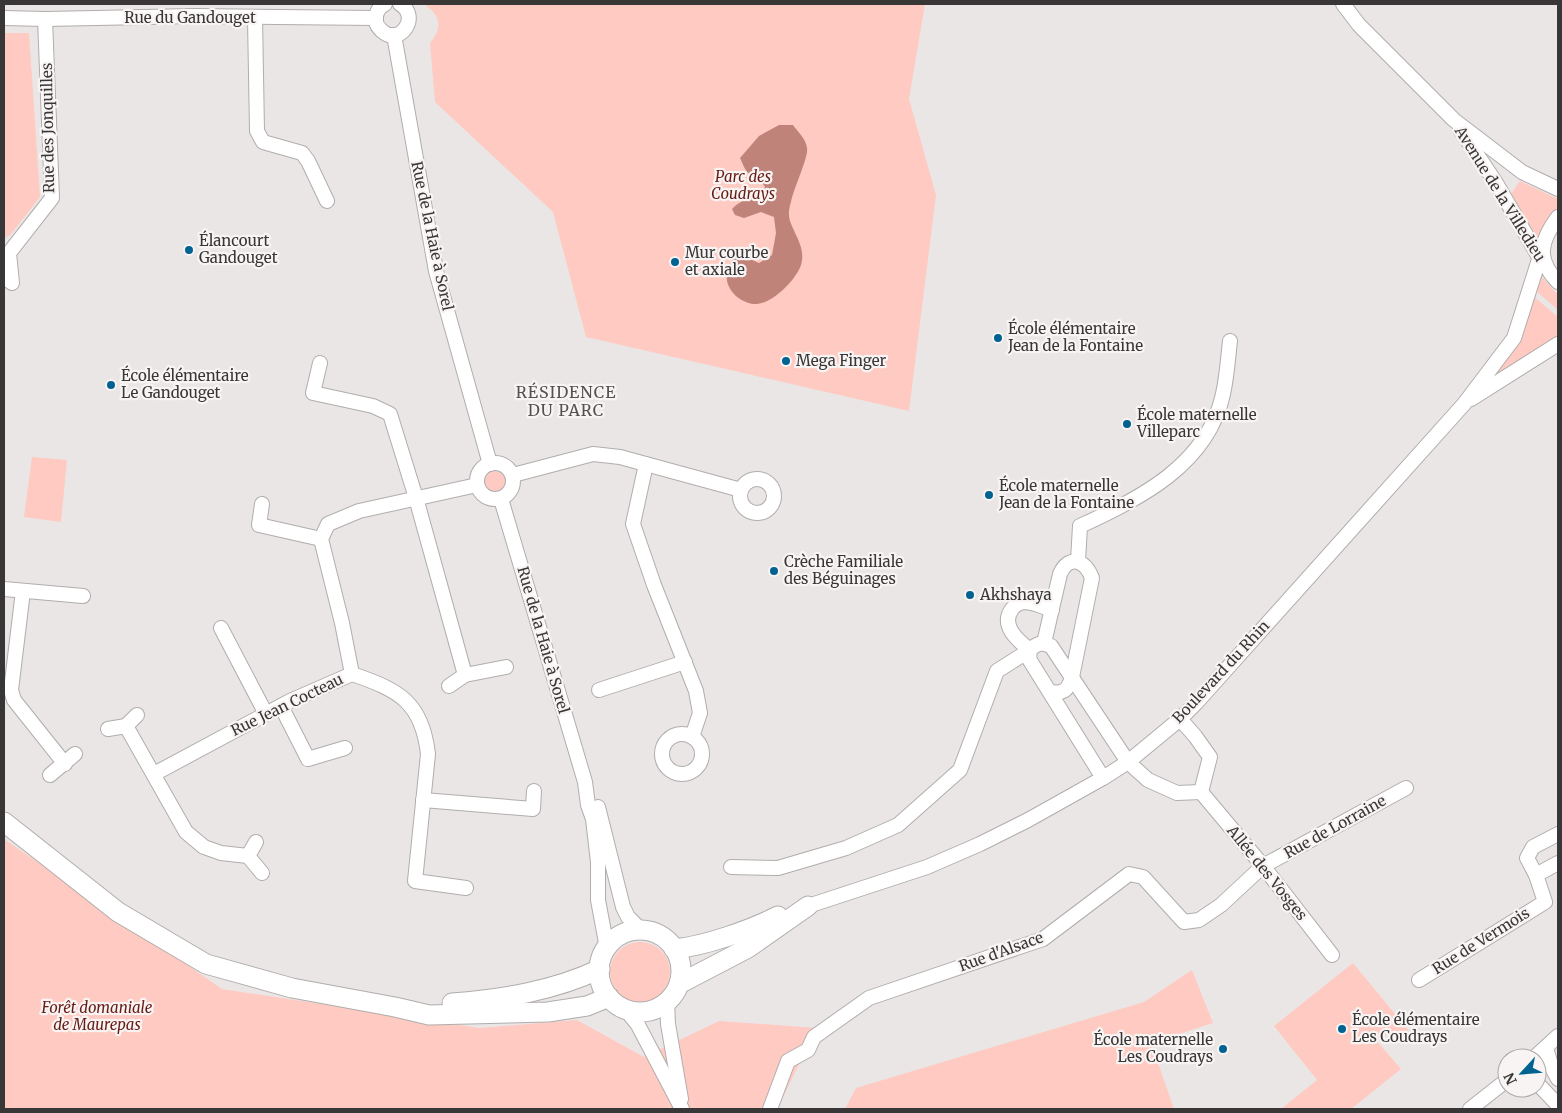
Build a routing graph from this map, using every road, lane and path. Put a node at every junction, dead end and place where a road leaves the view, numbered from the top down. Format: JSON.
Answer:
{"nodes":[{"id":1,"x":384,"y":4,"type":"edge"},
{"id":2,"x":400,"y":4,"type":"edge"},
{"id":3,"x":1343,"y":4,"type":"edge"},
{"id":4,"x":194,"y":10,"type":"edge"},
{"id":5,"x":4,"y":18,"type":"edge"},
{"id":6,"x":254,"y":18,"type":"junction"},
{"id":7,"x":376,"y":18,"type":"junction"},
{"id":8,"x":45,"y":19,"type":"junction"},
{"id":9,"x":394,"y":35,"type":"junction"},
{"id":10,"x":1454,"y":120,"type":"junction"},
{"id":11,"x":1558,"y":190,"type":"edge"},
{"id":12,"x":327,"y":200,"type":"dead end"},
{"id":13,"x":1558,"y":217,"type":"edge"},
{"id":14,"x":6,"y":254,"type":"edge"},
{"id":15,"x":1543,"y":257,"type":"junction"},
{"id":16,"x":4,"y":277,"type":"edge"},
{"id":17,"x":1558,"y":282,"type":"edge"},
{"id":18,"x":1230,"y":340,"type":"dead end"},
{"id":19,"x":1558,"y":344,"type":"edge"},
{"id":20,"x":320,"y":363,"type":"dead end"},
{"id":21,"x":1464,"y":404,"type":"junction"},
{"id":22,"x":490,"y":464,"type":"junction"},
{"id":23,"x":646,"y":464,"type":"junction"},
{"id":24,"x":513,"y":476,"type":"junction"},
{"id":25,"x":477,"y":485,"type":"junction"},
{"id":26,"x":741,"y":490,"type":"dead end"},
{"id":27,"x":416,"y":498,"type":"junction"},
{"id":28,"x":501,"y":499,"type":"junction"},
{"id":29,"x":262,"y":504,"type":"dead end"},
{"id":30,"x":321,"y":539,"type":"junction"},
{"id":31,"x":1078,"y":561,"type":"junction"},
{"id":32,"x":4,"y":589,"type":"edge"},
{"id":33,"x":23,"y":591,"type":"junction"},
{"id":34,"x":84,"y":596,"type":"dead end"},
{"id":35,"x":1052,"y":610,"type":"junction"},
{"id":36,"x":220,"y":628,"type":"dead end"},
{"id":37,"x":1044,"y":643,"type":"junction"},
{"id":38,"x":1030,"y":650,"type":"junction"},
{"id":39,"x":684,"y":662,"type":"junction"},
{"id":40,"x":506,"y":667,"type":"dead end"},
{"id":41,"x":352,"y":674,"type":"junction"},
{"id":42,"x":465,"y":675,"type":"junction"},
{"id":43,"x":1072,"y":677,"type":"junction"},
{"id":44,"x":449,"y":686,"type":"dead end"},
{"id":45,"x":599,"y":690,"type":"dead end"},
{"id":46,"x":1050,"y":692,"type":"junction"},
{"id":47,"x":281,"y":706,"type":"junction"},
{"id":48,"x":266,"y":714,"type":"junction"},
{"id":49,"x":137,"y":715,"type":"dead end"},
{"id":50,"x":1180,"y":719,"type":"junction"},
{"id":51,"x":126,"y":726,"type":"junction"},
{"id":52,"x":108,"y":729,"type":"dead end"},
{"id":53,"x":692,"y":737,"type":"dead end"},
{"id":54,"x":345,"y":748,"type":"dead end"},
{"id":55,"x":76,"y":754,"type":"dead end"},
{"id":56,"x":1128,"y":762,"type":"junction"},
{"id":57,"x":65,"y":764,"type":"junction"},
{"id":58,"x":154,"y":774,"type":"junction"},
{"id":59,"x":50,"y":775,"type":"dead end"},
{"id":60,"x":1103,"y":778,"type":"junction"},
{"id":61,"x":585,"y":782,"type":"junction"},
{"id":62,"x":1406,"y":788,"type":"dead end"},
{"id":63,"x":534,"y":791,"type":"dead end"},
{"id":64,"x":1201,"y":792,"type":"junction"},
{"id":65,"x":423,"y":800,"type":"junction"},
{"id":66,"x":4,"y":822,"type":"edge"},
{"id":67,"x":1558,"y":834,"type":"edge"},
{"id":68,"x":256,"y":842,"type":"dead end"},
{"id":69,"x":248,"y":856,"type":"junction"},
{"id":70,"x":1558,"y":862,"type":"edge"},
{"id":71,"x":1263,"y":866,"type":"junction"},
{"id":72,"x":731,"y":867,"type":"dead end"},
{"id":73,"x":262,"y":873,"type":"dead end"},
{"id":74,"x":1536,"y":874,"type":"junction"},
{"id":75,"x":466,"y":888,"type":"dead end"},
{"id":76,"x":808,"y":906,"type":"junction"},
{"id":77,"x":642,"y":931,"type":"junction"},
{"id":78,"x":607,"y":948,"type":"junction"},
{"id":79,"x":674,"y":949,"type":"junction"},
{"id":80,"x":1332,"y":955,"type":"dead end"},
{"id":81,"x":600,"y":969,"type":"junction"},
{"id":82,"x":1419,"y":980,"type":"dead end"},
{"id":83,"x":679,"y":984,"type":"junction"},
{"id":84,"x":609,"y":997,"type":"junction"},
{"id":85,"x":667,"y":1002,"type":"junction"},
{"id":86,"x":395,"y":1006,"type":"junction"},
{"id":87,"x":626,"y":1010,"type":"junction"},
{"id":88,"x":1558,"y":1036,"type":"edge"},
{"id":89,"x":1546,"y":1048,"type":"edge"},
{"id":90,"x":1547,"y":1051,"type":"edge"},
{"id":91,"x":1558,"y":1079,"type":"edge"},
{"id":92,"x":1497,"y":1088,"type":"edge"},
{"id":93,"x":1547,"y":1094,"type":"edge"},
{"id":94,"x":1557,"y":1104,"type":"edge"},
{"id":95,"x":682,"y":1109,"type":"edge"},
{"id":96,"x":770,"y":1109,"type":"edge"},
{"id":97,"x":1470,"y":1109,"type":"edge"}],
"edges":[{"from":1,"to":7,"type":"street"},
{"from":2,"to":9,"type":"street"},
{"from":3,"to":10,"type":"street","name":"Avenue de la Villedieu"},
{"from":4,"to":6,"type":"street","name":"Rue du Gandouget"},
{"from":4,"to":8,"type":"street","name":"Rue du Gandouget"},
{"from":5,"to":8,"type":"street","name":"Rue du Gandouget"},
{"from":6,"to":7,"type":"street","name":"Rue du Gandouget"},
{"from":6,"to":12,"type":"street"},
{"from":7,"to":9,"type":"street"},
{"from":8,"to":14,"type":"street","name":"Rue des Jonquilles"},
{"from":9,"to":22,"type":"street","name":"Rue de la Haie à Sorel"},
{"from":10,"to":11,"type":"street","name":"Avenue de la Villedieu"},
{"from":10,"to":15,"type":"street","name":"Avenue de la Villedieu"},
{"from":13,"to":15,"type":"street","name":"Boulevard du Rhin"},
{"from":14,"to":16,"type":"street","name":"Rue des Jonquilles"},
{"from":15,"to":17,"type":"street","name":"Avenue de la Villedieu"},
{"from":15,"to":21,"type":"street","name":"Boulevard du Rhin"},
{"from":18,"to":31,"type":"street"},
{"from":19,"to":21,"type":"street","name":"Boulevard du Rhin"},
{"from":20,"to":27,"type":"street"},
{"from":21,"to":50,"type":"street","name":"Boulevard du Rhin"},
{"from":22,"to":24,"type":"street"},
{"from":22,"to":25,"type":"street"},
{"from":23,"to":24,"type":"street"},
{"from":23,"to":26,"type":"street"},
{"from":23,"to":39,"type":"street"},
{"from":24,"to":28,"type":"street"},
{"from":25,"to":27,"type":"street"},
{"from":25,"to":28,"type":"street"},
{"from":27,"to":30,"type":"street"},
{"from":27,"to":42,"type":"street"},
{"from":28,"to":61,"type":"street","name":"Rue de la Haie à Sorel"},
{"from":29,"to":30,"type":"street"},
{"from":30,"to":41,"type":"street","name":"Rue Jean Cocteau"},
{"from":31,"to":35,"type":"street"},
{"from":31,"to":43,"type":"street"},
{"from":32,"to":33,"type":"street"},
{"from":33,"to":34,"type":"street"},
{"from":33,"to":57,"type":"street"},
{"from":35,"to":37,"type":"street"},
{"from":35,"to":38,"type":"street"},
{"from":36,"to":48,"type":"street"},
{"from":37,"to":38,"type":"street"},
{"from":37,"to":43,"type":"street"},
{"from":38,"to":46,"type":"street"},
{"from":38,"to":72,"type":"street"},
{"from":39,"to":45,"type":"street"},
{"from":39,"to":53,"type":"street"},
{"from":40,"to":42,"type":"street"},
{"from":41,"to":47,"type":"street","name":"Rue Jean Cocteau"},
{"from":41,"to":65,"type":"street"},
{"from":42,"to":44,"type":"street"},
{"from":43,"to":46,"type":"street"},
{"from":43,"to":56,"type":"street"},
{"from":46,"to":60,"type":"street"},
{"from":47,"to":48,"type":"street","name":"Rue Jean Cocteau"},
{"from":47,"to":54,"type":"street"},
{"from":48,"to":58,"type":"street","name":"Rue Jean Cocteau"},
{"from":49,"to":51,"type":"street"},
{"from":50,"to":56,"type":"street","name":"Boulevard du Rhin"},
{"from":50,"to":64,"type":"street"},
{"from":51,"to":52,"type":"street"},
{"from":51,"to":58,"type":"street"},
{"from":55,"to":57,"type":"street"},
{"from":56,"to":60,"type":"street","name":"Boulevard du Rhin"},
{"from":56,"to":64,"type":"street"},
{"from":57,"to":59,"type":"street"},
{"from":58,"to":69,"type":"street"},
{"from":60,"to":76,"type":"street","name":"Boulevard du Rhin"},
{"from":61,"to":77,"type":"street","name":"Rue de la Haie à Sorel"},
{"from":61,"to":78,"type":"street","name":"Rue de la Haie à Sorel"},
{"from":62,"to":71,"type":"street","name":"Rue de Lorraine"},
{"from":63,"to":65,"type":"street"},
{"from":64,"to":71,"type":"street","name":"Allée des Vosges"},
{"from":65,"to":75,"type":"street"},
{"from":66,"to":86,"type":"street"},
{"from":67,"to":74,"type":"street","name":"Rue de Vermois"},
{"from":68,"to":69,"type":"street"},
{"from":69,"to":73,"type":"street"},
{"from":70,"to":74,"type":"street"},
{"from":71,"to":80,"type":"street","name":"Allée des Vosges"},
{"from":71,"to":96,"type":"street","name":"Rue d'Alsace"},
{"from":74,"to":82,"type":"street","name":"Rue de Vermois"},
{"from":76,"to":79,"type":"street","name":"Boulevard du Rhin"},
{"from":76,"to":83,"type":"street","name":"Boulevard du Rhin"},
{"from":77,"to":78,"type":"street"},
{"from":77,"to":79,"type":"street"},
{"from":78,"to":81,"type":"street"},
{"from":79,"to":83,"type":"street"},
{"from":81,"to":84,"type":"street"},
{"from":81,"to":86,"type":"street"},
{"from":83,"to":85,"type":"street"},
{"from":84,"to":86,"type":"street"},
{"from":84,"to":87,"type":"street"},
{"from":85,"to":87,"type":"street"},
{"from":85,"to":95,"type":"street"},
{"from":87,"to":95,"type":"street"},
{"from":88,"to":89,"type":"street"},
{"from":90,"to":91,"type":"street"},
{"from":92,"to":97,"type":"street"},
{"from":93,"to":94,"type":"street"}]}
